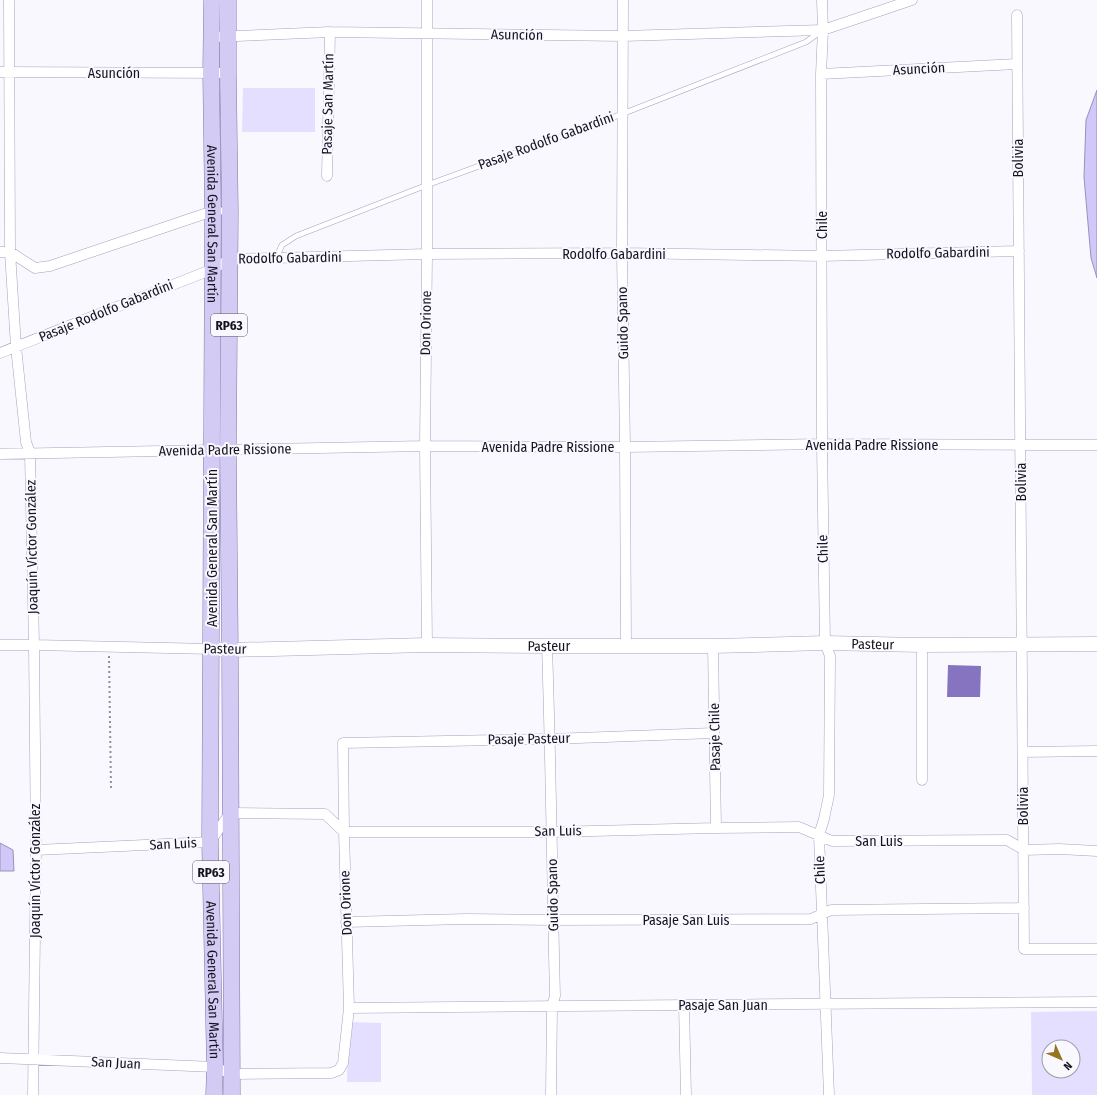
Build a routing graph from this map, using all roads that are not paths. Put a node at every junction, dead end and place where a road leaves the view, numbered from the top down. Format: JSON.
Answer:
{"nodes":[{"id":1,"x":9,"y":0,"type":"edge"},
{"id":2,"x":212,"y":0,"type":"edge"},
{"id":3,"x":228,"y":0,"type":"edge"},
{"id":4,"x":427,"y":0,"type":"edge"},
{"id":5,"x":623,"y":0,"type":"edge"},
{"id":6,"x":822,"y":0,"type":"edge"},
{"id":7,"x":912,"y":0,"type":"edge"},
{"id":8,"x":1017,"y":15,"type":"dead end"},
{"id":9,"x":822,"y":30,"type":"junction"},
{"id":10,"x":330,"y":32,"type":"junction"},
{"id":11,"x":427,"y":34,"type":"junction"},
{"id":12,"x":623,"y":36,"type":"junction"},
{"id":13,"x":212,"y":37,"type":"junction"},
{"id":14,"x":228,"y":37,"type":"junction"},
{"id":15,"x":1017,"y":64,"type":"junction"},
{"id":16,"x":4,"y":72,"type":"edge"},
{"id":17,"x":212,"y":73,"type":"junction"},
{"id":18,"x":228,"y":73,"type":"junction"},
{"id":19,"x":821,"y":74,"type":"junction"},
{"id":20,"x":622,"y":114,"type":"junction"},
{"id":21,"x":327,"y":176,"type":"dead end"},
{"id":22,"x":427,"y":185,"type":"junction"},
{"id":23,"x":213,"y":211,"type":"junction"},
{"id":24,"x":230,"y":212,"type":"junction"},
{"id":25,"x":1018,"y":251,"type":"junction"},
{"id":26,"x":5,"y":252,"type":"edge"},
{"id":27,"x":622,"y":253,"type":"junction"},
{"id":28,"x":427,"y":254,"type":"junction"},
{"id":29,"x":822,"y":256,"type":"junction"},
{"id":30,"x":230,"y":259,"type":"junction"},
{"id":31,"x":276,"y":259,"type":"junction"},
{"id":32,"x":212,"y":269,"type":"junction"},
{"id":33,"x":16,"y":347,"type":"junction"},
{"id":34,"x":0,"y":353,"type":"edge"},
{"id":35,"x":822,"y":444,"type":"junction"},
{"id":36,"x":1020,"y":445,"type":"junction"},
{"id":37,"x":1097,"y":445,"type":"edge"},
{"id":38,"x":425,"y":446,"type":"junction"},
{"id":39,"x":625,"y":447,"type":"junction"},
{"id":40,"x":220,"y":450,"type":"junction"},
{"id":41,"x":30,"y":453,"type":"junction"},
{"id":42,"x":0,"y":454,"type":"edge"},
{"id":43,"x":825,"y":643,"type":"junction"},
{"id":44,"x":1022,"y":644,"type":"junction"},
{"id":45,"x":1097,"y":644,"type":"edge"},
{"id":46,"x":0,"y":645,"type":"edge"},
{"id":47,"x":34,"y":645,"type":"junction"},
{"id":48,"x":427,"y":645,"type":"junction"},
{"id":49,"x":626,"y":645,"type":"junction"},
{"id":50,"x":922,"y":645,"type":"junction"},
{"id":51,"x":548,"y":646,"type":"junction"},
{"id":52,"x":713,"y":646,"type":"junction"},
{"id":53,"x":212,"y":649,"type":"junction"},
{"id":54,"x":230,"y":650,"type":"junction"},
{"id":55,"x":714,"y":733,"type":"junction"},
{"id":56,"x":551,"y":739,"type":"junction"},
{"id":57,"x":343,"y":743,"type":"joint"},
{"id":58,"x":1097,"y":751,"type":"edge"},
{"id":59,"x":1023,"y":752,"type":"junction"},
{"id":60,"x":922,"y":780,"type":"dead end"},
{"id":61,"x":230,"y":813,"type":"junction"},
{"id":62,"x":716,"y":828,"type":"junction"},
{"id":63,"x":344,"y":832,"type":"junction"},
{"id":64,"x":551,"y":832,"type":"junction"},
{"id":65,"x":819,"y":835,"type":"junction"},
{"id":66,"x":210,"y":842,"type":"junction"},
{"id":67,"x":36,"y":850,"type":"junction"},
{"id":68,"x":1024,"y":850,"type":"junction"},
{"id":69,"x":1097,"y":851,"type":"edge"},
{"id":70,"x":1024,"y":908,"type":"junction"},
{"id":71,"x":821,"y":915,"type":"junction"},
{"id":72,"x":553,"y":920,"type":"junction"},
{"id":73,"x":346,"y":922,"type":"junction"},
{"id":74,"x":1097,"y":949,"type":"edge"},
{"id":75,"x":1097,"y":1002,"type":"edge"},
{"id":76,"x":825,"y":1004,"type":"junction"},
{"id":77,"x":552,"y":1005,"type":"junction"},
{"id":78,"x":684,"y":1005,"type":"junction"},
{"id":79,"x":349,"y":1008,"type":"junction"},
{"id":80,"x":0,"y":1058,"type":"edge"},
{"id":81,"x":33,"y":1059,"type":"junction"},
{"id":82,"x":215,"y":1066,"type":"junction"},
{"id":83,"x":231,"y":1074,"type":"junction"},
{"id":84,"x":32,"y":1095,"type":"edge"},
{"id":85,"x":214,"y":1095,"type":"edge"},
{"id":86,"x":232,"y":1095,"type":"edge"},
{"id":87,"x":551,"y":1095,"type":"edge"},
{"id":88,"x":686,"y":1095,"type":"edge"},
{"id":89,"x":829,"y":1095,"type":"edge"}],
"edges":[{"from":1,"to":16,"type":"street","name":"Joaquín Víctor González"},
{"from":2,"to":13,"type":"main road","name":"Avenida General San Martín","number":"RP63"},
{"from":3,"to":14,"type":"main road","name":"Avenida General San Martín","number":"RP63"},
{"from":4,"to":11,"type":"street","name":"Don Orione"},
{"from":5,"to":12,"type":"street","name":"Guido Spano"},
{"from":6,"to":9,"type":"street","name":"Chile"},
{"from":7,"to":9,"type":"street","name":"Asunción"},
{"from":8,"to":15,"type":"street","name":"Bolivia"},
{"from":9,"to":12,"type":"street","name":"Asunción"},
{"from":9,"to":19,"type":"street","name":"Chile"},
{"from":9,"to":20,"type":"lane","name":"Pasaje Rodolfo Gabardini"},
{"from":10,"to":11,"type":"street","name":"Asunción"},
{"from":10,"to":14,"type":"street","name":"Asunción"},
{"from":10,"to":21,"type":"street","name":"Pasaje San Martín"},
{"from":11,"to":12,"type":"street","name":"Asunción"},
{"from":11,"to":22,"type":"street","name":"Don Orione"},
{"from":12,"to":20,"type":"street","name":"Guido Spano"},
{"from":13,"to":14,"type":"street","name":"Asunción"},
{"from":13,"to":17,"type":"main road","name":"Avenida General San Martín","number":"RP63"},
{"from":14,"to":18,"type":"main road","name":"Avenida General San Martín","number":"RP63"},
{"from":15,"to":19,"type":"street","name":"Asunción"},
{"from":15,"to":25,"type":"street","name":"Bolivia"},
{"from":16,"to":17,"type":"street","name":"Asunción"},
{"from":16,"to":26,"type":"street","name":"Joaquín Víctor González"},
{"from":17,"to":18,"type":"street","name":"Asunción"},
{"from":17,"to":23,"type":"main road","name":"Avenida General San Martín","number":"RP63"},
{"from":18,"to":24,"type":"main road","name":"Avenida General San Martín","number":"RP63"},
{"from":19,"to":29,"type":"street","name":"Chile"},
{"from":20,"to":22,"type":"lane","name":"Pasaje Rodolfo Gabardini"},
{"from":20,"to":27,"type":"street","name":"Guido Spano"},
{"from":22,"to":28,"type":"street","name":"Don Orione"},
{"from":22,"to":31,"type":"lane","name":"Pasaje Rodolfo Gabardini"},
{"from":23,"to":24,"type":"street"},
{"from":23,"to":26,"type":"street"},
{"from":23,"to":32,"type":"main road","name":"Avenida General San Martín","number":"RP63"},
{"from":24,"to":30,"type":"main road","name":"Avenida General San Martín","number":"RP63"},
{"from":25,"to":29,"type":"street","name":"Rodolfo Gabardini"},
{"from":25,"to":36,"type":"street","name":"Bolivia"},
{"from":26,"to":33,"type":"street","name":"Joaquín Víctor González"},
{"from":27,"to":28,"type":"street","name":"Rodolfo Gabardini"},
{"from":27,"to":29,"type":"street","name":"Rodolfo Gabardini"},
{"from":27,"to":39,"type":"street","name":"Guido Spano"},
{"from":28,"to":31,"type":"street","name":"Rodolfo Gabardini"},
{"from":28,"to":38,"type":"street","name":"Don Orione"},
{"from":29,"to":35,"type":"street","name":"Chile"},
{"from":30,"to":31,"type":"street","name":"Rodolfo Gabardini"},
{"from":30,"to":32,"type":"street","name":"Rodolfo Gabardini"},
{"from":30,"to":40,"type":"main road","name":"Avenida General San Martín","number":"RP63"},
{"from":32,"to":33,"type":"street","name":"Pasaje Rodolfo Gabardini"},
{"from":32,"to":40,"type":"main road","name":"Avenida General San Martín","number":"RP63"},
{"from":33,"to":34,"type":"street","name":"Pasaje Rodolfo Gabardini"},
{"from":33,"to":41,"type":"street","name":"Joaquín Víctor González"},
{"from":35,"to":36,"type":"street","name":"Avenida Padre Rissione"},
{"from":35,"to":39,"type":"street","name":"Avenida Padre Rissione"},
{"from":35,"to":43,"type":"street","name":"Chile"},
{"from":36,"to":37,"type":"street","name":"Avenida Padre Rissione"},
{"from":36,"to":44,"type":"street","name":"Bolivia"},
{"from":38,"to":39,"type":"street","name":"Avenida Padre Rissione"},
{"from":38,"to":40,"type":"street","name":"Avenida Padre Rissione"},
{"from":38,"to":48,"type":"street","name":"Don Orione"},
{"from":39,"to":49,"type":"street","name":"Guido Spano"},
{"from":40,"to":41,"type":"street","name":"Avenida Padre Rissione"},
{"from":40,"to":53,"type":"main road","name":"Avenida General San Martín","number":"RP63"},
{"from":40,"to":54,"type":"main road","name":"Avenida General San Martín","number":"RP63"},
{"from":41,"to":42,"type":"street","name":"Avenida Padre Rissione"},
{"from":41,"to":47,"type":"street","name":"Joaquín Víctor González"},
{"from":43,"to":50,"type":"street","name":"Pasteur"},
{"from":43,"to":52,"type":"street","name":"Pasteur"},
{"from":43,"to":65,"type":"street","name":"Chile"},
{"from":44,"to":45,"type":"street","name":"Pasteur"},
{"from":44,"to":50,"type":"street","name":"Pasteur"},
{"from":44,"to":59,"type":"street","name":"Bolivia"},
{"from":46,"to":47,"type":"street","name":"Pasteur"},
{"from":47,"to":53,"type":"street","name":"Pasteur"},
{"from":47,"to":67,"type":"street","name":"Joaquín Víctor González"},
{"from":48,"to":51,"type":"street","name":"Pasteur"},
{"from":48,"to":54,"type":"street","name":"Pasteur"},
{"from":49,"to":51,"type":"street","name":"Pasteur"},
{"from":49,"to":52,"type":"street","name":"Pasteur"},
{"from":50,"to":60,"type":"street"},
{"from":51,"to":56,"type":"street","name":"Guido Spano"},
{"from":52,"to":55,"type":"street","name":"Pasaje Chile"},
{"from":53,"to":54,"type":"street","name":"Pasteur"},
{"from":53,"to":66,"type":"main road","name":"Avenida General San Martín","number":"RP63"},
{"from":54,"to":61,"type":"main road","name":"Avenida General San Martín","number":"RP63"},
{"from":55,"to":56,"type":"street","name":"Pasaje Pasteur"},
{"from":55,"to":62,"type":"street","name":"Pasaje Chile"},
{"from":56,"to":57,"type":"street","name":"Pasaje Pasteur"},
{"from":56,"to":64,"type":"street","name":"Guido Spano"},
{"from":57,"to":63,"type":"street","name":"Don Orione"},
{"from":58,"to":59,"type":"street"},
{"from":59,"to":68,"type":"street","name":"Bolivia"},
{"from":61,"to":63,"type":"street"},
{"from":61,"to":66,"type":"street","name":"San Luis"},
{"from":61,"to":83,"type":"main road","name":"Avenida General San Martín","number":"RP63"},
{"from":62,"to":64,"type":"street","name":"San Luis"},
{"from":62,"to":65,"type":"street","name":"San Luis"},
{"from":63,"to":64,"type":"street","name":"San Luis"},
{"from":63,"to":73,"type":"street","name":"Don Orione"},
{"from":64,"to":72,"type":"street","name":"Guido Spano"},
{"from":65,"to":68,"type":"street","name":"San Luis"},
{"from":65,"to":71,"type":"street","name":"Chile"},
{"from":66,"to":67,"type":"street","name":"San Luis"},
{"from":66,"to":82,"type":"main road","name":"Avenida General San Martín","number":"RP63"},
{"from":67,"to":81,"type":"street","name":"Joaquín Víctor González"},
{"from":68,"to":69,"type":"street"},
{"from":68,"to":70,"type":"street","name":"Bolivia"},
{"from":70,"to":71,"type":"street","name":"Pasaje San Luis"},
{"from":70,"to":74,"type":"street","name":"Bolivia"},
{"from":71,"to":72,"type":"street","name":"Pasaje San Luis"},
{"from":71,"to":76,"type":"street","name":"Chile"},
{"from":72,"to":73,"type":"street","name":"Pasaje San Luis"},
{"from":72,"to":77,"type":"street","name":"Guido Spano"},
{"from":73,"to":79,"type":"street","name":"Don Orione"},
{"from":75,"to":76,"type":"street","name":"Pasaje San Juan"},
{"from":76,"to":78,"type":"street","name":"Pasaje San Juan"},
{"from":76,"to":89,"type":"street","name":"Chile"},
{"from":77,"to":78,"type":"street","name":"Pasaje San Juan"},
{"from":77,"to":79,"type":"street","name":"Pasaje San Juan"},
{"from":77,"to":87,"type":"street","name":"Guido Spano"},
{"from":78,"to":88,"type":"street"},
{"from":79,"to":83,"type":"street","name":"Don Orione"},
{"from":80,"to":81,"type":"street","name":"San Juan"},
{"from":81,"to":82,"type":"street","name":"San Juan"},
{"from":81,"to":84,"type":"street","name":"Joaquín Víctor González"},
{"from":82,"to":83,"type":"street","name":"San Juan"},
{"from":82,"to":85,"type":"main road","name":"Avenida General San Martín","number":"RP63"},
{"from":83,"to":86,"type":"main road","name":"Avenida General San Martín","number":"RP63"}]}
